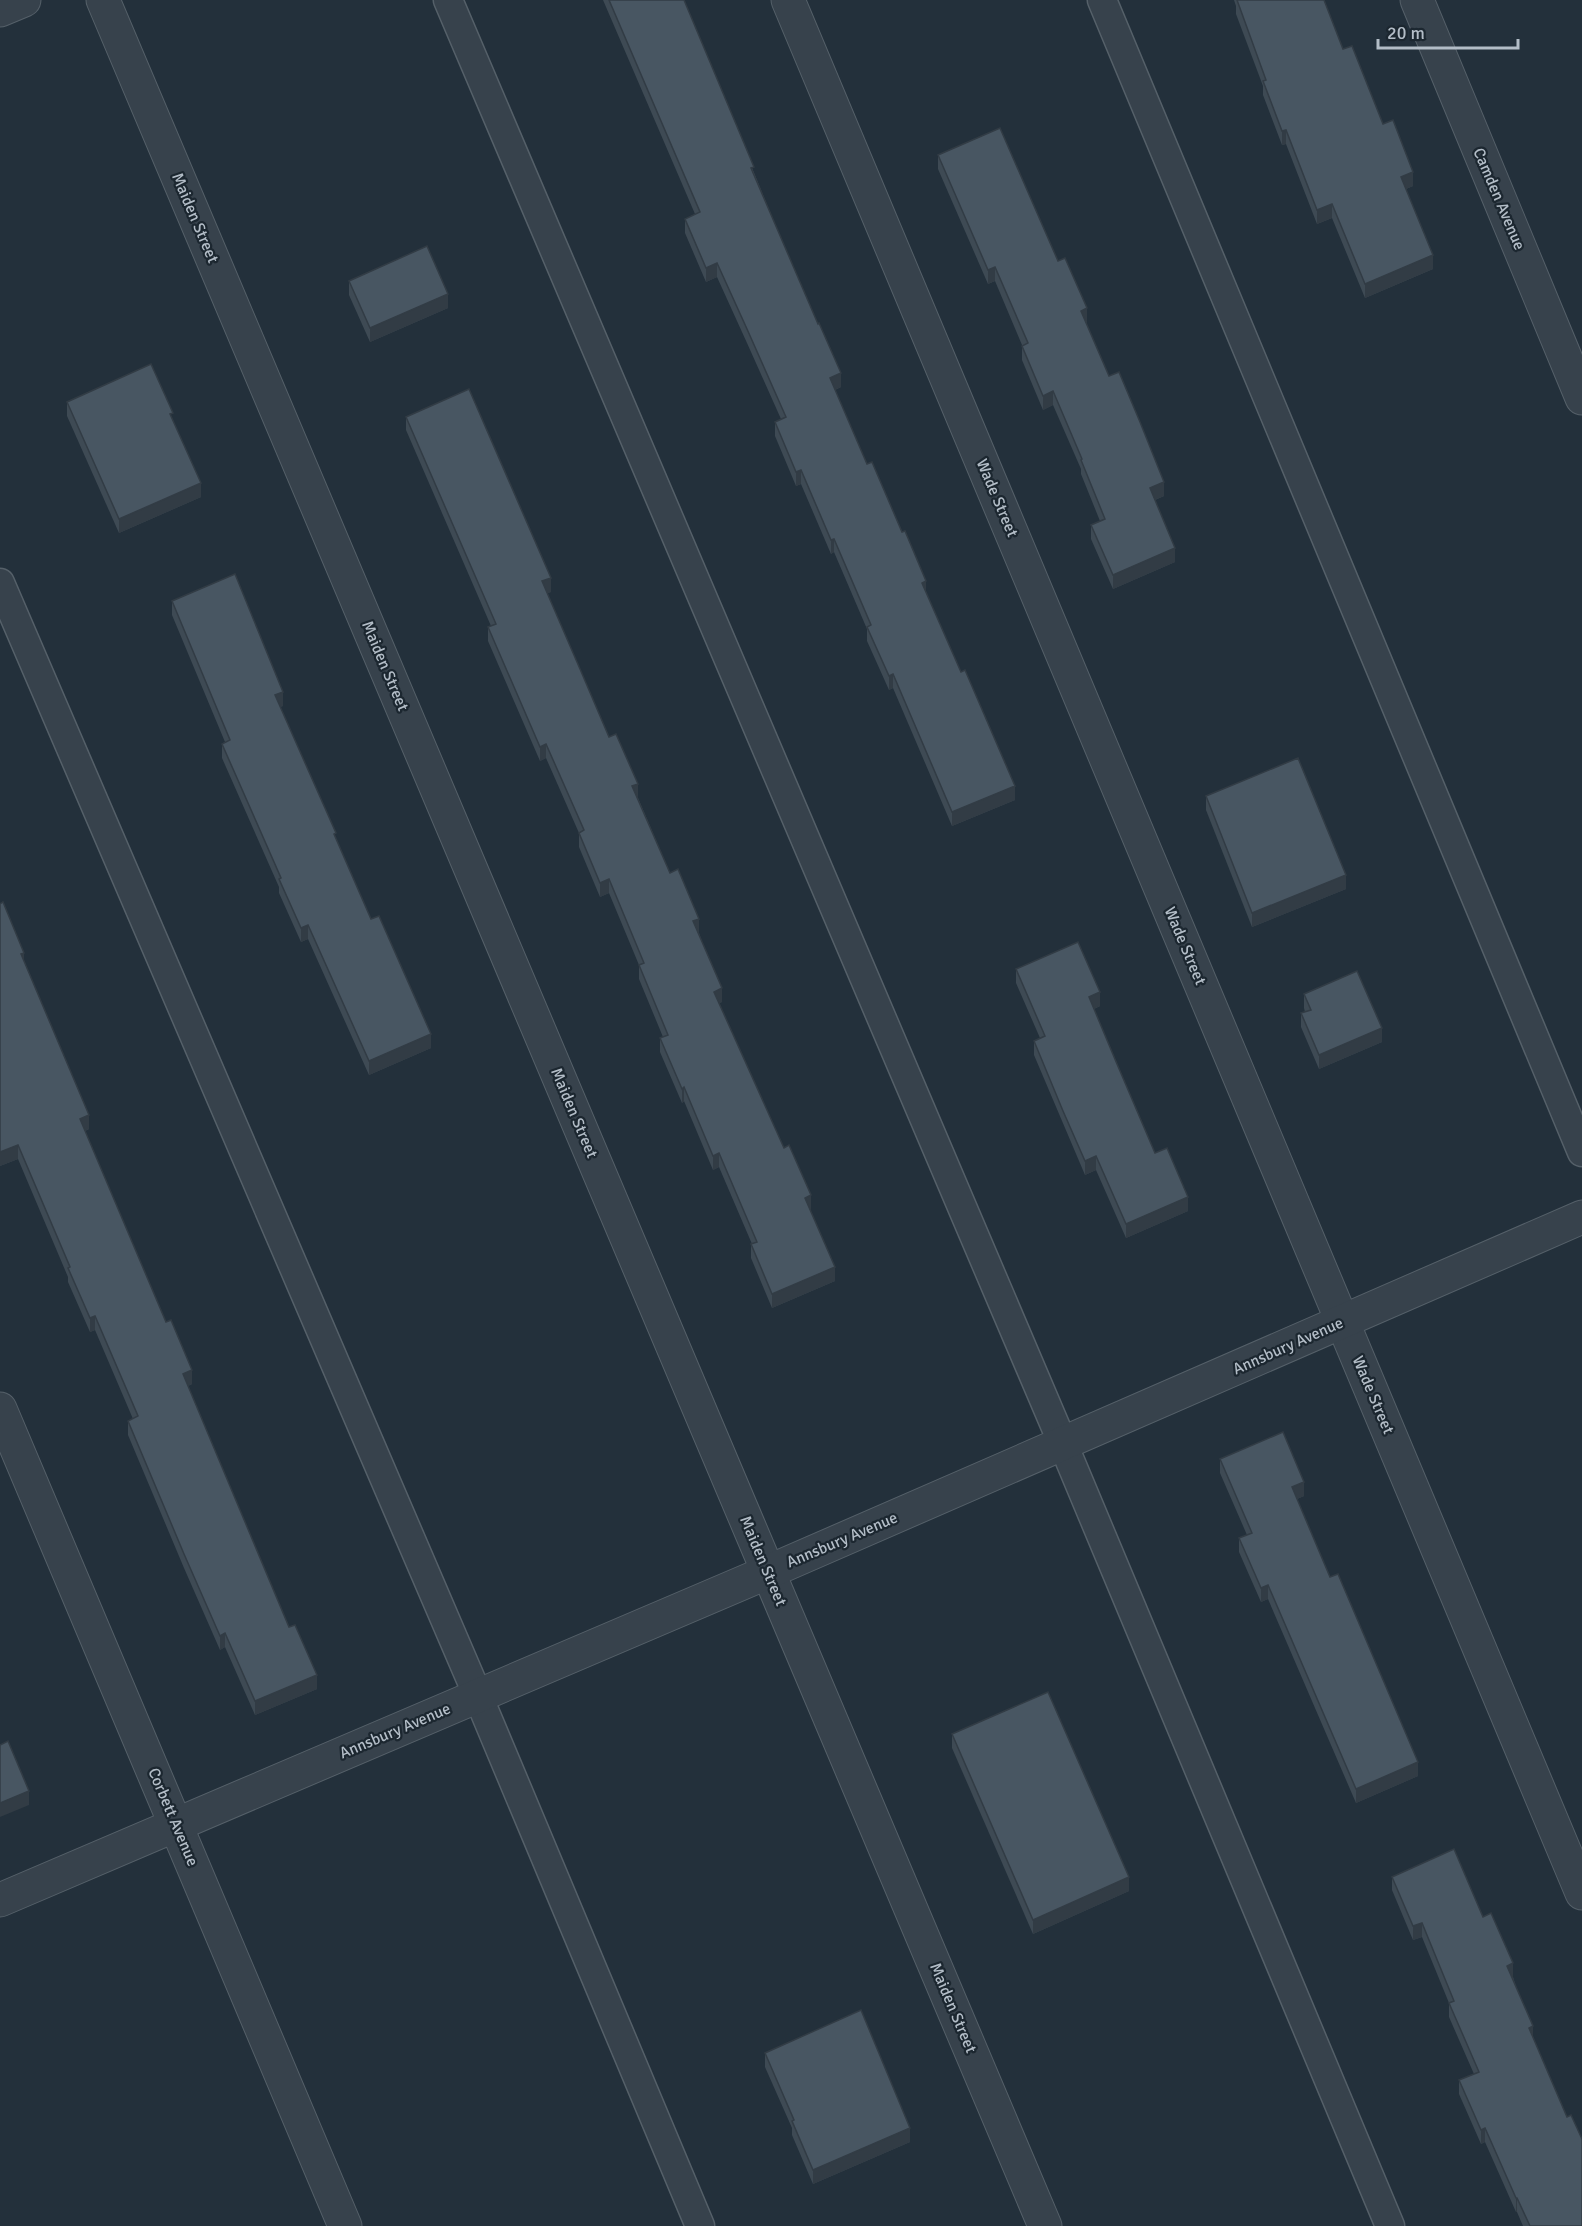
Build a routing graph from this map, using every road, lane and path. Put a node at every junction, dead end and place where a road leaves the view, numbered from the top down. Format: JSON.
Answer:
{"nodes":[{"id":1,"x":24,"y":0,"type":"edge"},
{"id":2,"x":103,"y":0,"type":"edge"},
{"id":3,"x":447,"y":0,"type":"edge"},
{"id":4,"x":788,"y":0,"type":"edge"},
{"id":5,"x":1102,"y":0,"type":"edge"},
{"id":6,"x":1417,"y":0,"type":"edge"},
{"id":7,"x":0,"y":10,"type":"edge"},
{"id":8,"x":1582,"y":398,"type":"edge"},
{"id":9,"x":0,"y":583,"type":"edge"},
{"id":10,"x":1582,"y":1152,"type":"edge"},
{"id":11,"x":1582,"y":1218,"type":"edge"},
{"id":12,"x":1342,"y":1323,"type":"junction"},
{"id":13,"x":0,"y":1409,"type":"edge"},
{"id":14,"x":1063,"y":1444,"type":"junction"},
{"id":15,"x":768,"y":1572,"type":"junction"},
{"id":16,"x":478,"y":1696,"type":"junction"},
{"id":17,"x":176,"y":1824,"type":"junction"},
{"id":18,"x":1582,"y":1893,"type":"edge"},
{"id":19,"x":0,"y":1900,"type":"edge"},
{"id":20,"x":345,"y":2226,"type":"edge"},
{"id":21,"x":700,"y":2226,"type":"edge"},
{"id":22,"x":1045,"y":2226,"type":"edge"},
{"id":23,"x":1390,"y":2226,"type":"edge"}],
"edges":[{"from":1,"to":7,"type":"street"},
{"from":2,"to":15,"type":"street","name":"Maiden Street"},
{"from":3,"to":14,"type":"lane"},
{"from":4,"to":12,"type":"street","name":"Wade Street"},
{"from":5,"to":10,"type":"lane"},
{"from":6,"to":8,"type":"street","name":"Camden Avenue"},
{"from":9,"to":16,"type":"lane"},
{"from":11,"to":12,"type":"street","name":"Annsbury Avenue"},
{"from":12,"to":14,"type":"street","name":"Annsbury Avenue"},
{"from":12,"to":18,"type":"street","name":"Wade Street"},
{"from":13,"to":17,"type":"street","name":"Corbett Avenue"},
{"from":14,"to":15,"type":"street","name":"Annsbury Avenue"},
{"from":14,"to":23,"type":"lane"},
{"from":15,"to":16,"type":"street","name":"Annsbury Avenue"},
{"from":15,"to":22,"type":"street","name":"Maiden Street"},
{"from":16,"to":17,"type":"street","name":"Annsbury Avenue"},
{"from":16,"to":21,"type":"lane"},
{"from":17,"to":19,"type":"street","name":"Annsbury Avenue"},
{"from":17,"to":20,"type":"street","name":"Corbett Avenue"}]}
